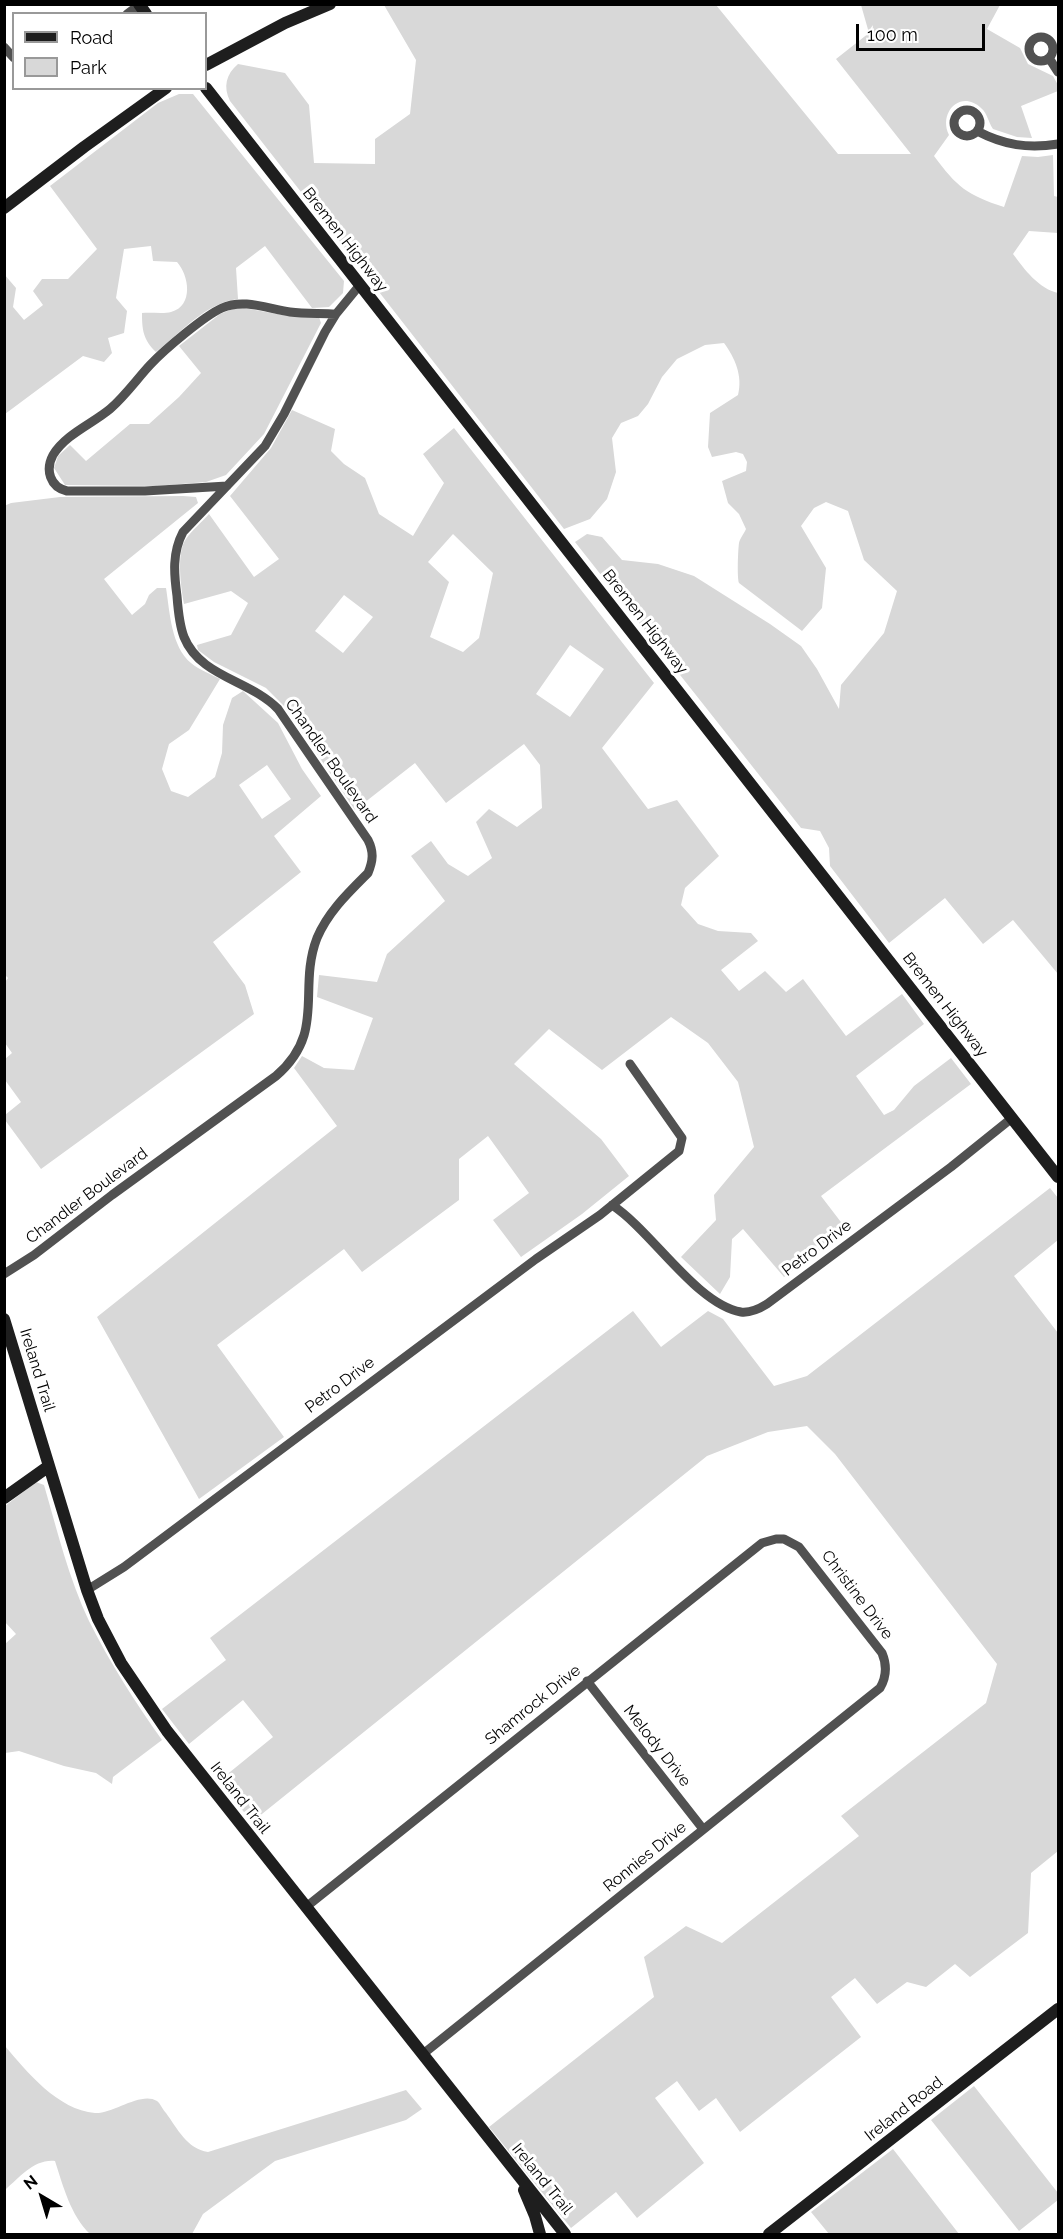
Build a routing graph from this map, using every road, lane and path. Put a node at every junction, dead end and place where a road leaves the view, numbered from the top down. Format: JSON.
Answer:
{"nodes":[{"id":1,"x":330,"y":4,"type":"edge"},
{"id":2,"x":1049,"y":58,"type":"dead end"},
{"id":3,"x":207,"y":64,"type":"edge"},
{"id":4,"x":1059,"y":72,"type":"edge"},
{"id":5,"x":207,"y":89,"type":"edge"},
{"id":6,"x":163,"y":90,"type":"edge"},
{"id":7,"x":977,"y":131,"type":"dead end"},
{"id":8,"x":1059,"y":144,"type":"edge"},
{"id":9,"x":4,"y":208,"type":"edge"},
{"id":10,"x":359,"y":286,"type":"junction"},
{"id":11,"x":336,"y":314,"type":"junction"},
{"id":12,"x":227,"y":486,"type":"junction"},
{"id":13,"x":630,"y":1064,"type":"dead end"},
{"id":14,"x":1012,"y":1118,"type":"junction"},
{"id":15,"x":1059,"y":1177,"type":"edge"},
{"id":16,"x":612,"y":1205,"type":"junction"},
{"id":17,"x":4,"y":1274,"type":"edge"},
{"id":18,"x":4,"y":1318,"type":"edge"},
{"id":19,"x":49,"y":1466,"type":"junction"},
{"id":20,"x":4,"y":1498,"type":"edge"},
{"id":21,"x":784,"y":1539,"type":"joint"},
{"id":22,"x":87,"y":1590,"type":"junction"},
{"id":23,"x":587,"y":1681,"type":"junction"},
{"id":24,"x":884,"y":1682,"type":"joint"},
{"id":25,"x":703,"y":1830,"type":"junction"},
{"id":26,"x":306,"y":1907,"type":"junction"},
{"id":27,"x":1059,"y":2008,"type":"edge"},
{"id":28,"x":423,"y":2054,"type":"junction"},
{"id":29,"x":512,"y":2168,"type":"junction"},
{"id":30,"x":540,"y":2235,"type":"edge"},
{"id":31,"x":565,"y":2235,"type":"edge"},
{"id":32,"x":769,"y":2235,"type":"edge"}],
"edges":[{"from":1,"to":3,"type":"main road"},
{"from":2,"to":4,"type":"street"},
{"from":5,"to":10,"type":"main road","name":"Bremen Highway"},
{"from":6,"to":9,"type":"main road"},
{"from":7,"to":8,"type":"street"},
{"from":10,"to":11,"type":"street","name":"Chandler Boulevard"},
{"from":10,"to":14,"type":"main road","name":"Bremen Highway"},
{"from":11,"to":12,"type":"street","name":"Chandler Boulevard"},
{"from":11,"to":12,"type":"street"},
{"from":12,"to":17,"type":"street","name":"Chandler Boulevard"},
{"from":13,"to":16,"type":"street","name":"Petro Drive"},
{"from":14,"to":15,"type":"main road","name":"Bremen Highway"},
{"from":14,"to":16,"type":"street","name":"Petro Drive"},
{"from":16,"to":22,"type":"street","name":"Petro Drive"},
{"from":18,"to":19,"type":"main road","name":"Ireland Trail"},
{"from":19,"to":20,"type":"main road"},
{"from":19,"to":22,"type":"main road","name":"Ireland Trail"},
{"from":21,"to":23,"type":"street","name":"Shamrock Drive"},
{"from":21,"to":24,"type":"street","name":"Christine Drive"},
{"from":22,"to":26,"type":"main road","name":"Ireland Trail"},
{"from":23,"to":25,"type":"street","name":"Melody Drive"},
{"from":23,"to":26,"type":"street","name":"Shamrock Drive"},
{"from":24,"to":25,"type":"street","name":"Ronnies Drive"},
{"from":25,"to":28,"type":"street","name":"Ronnies Drive"},
{"from":26,"to":28,"type":"main road","name":"Ireland Trail"},
{"from":27,"to":32,"type":"main road","name":"Ireland Road"},
{"from":28,"to":29,"type":"main road","name":"Ireland Trail"},
{"from":29,"to":30,"type":"main road"},
{"from":29,"to":31,"type":"main road","name":"Ireland Trail"}]}
